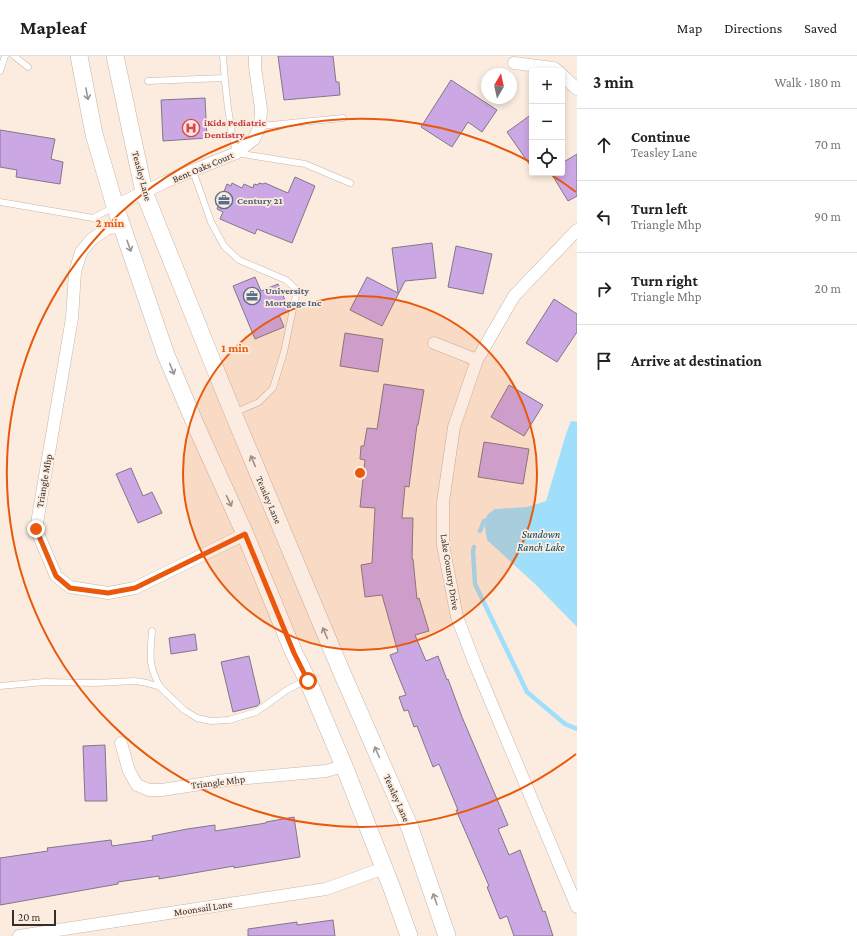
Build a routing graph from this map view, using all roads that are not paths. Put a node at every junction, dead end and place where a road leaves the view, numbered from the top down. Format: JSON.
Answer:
{"nodes":[{"id":1,"x":5,"y":56,"type":"edge"},
{"id":2,"x":14,"y":56,"type":"edge"},
{"id":3,"x":79,"y":56,"type":"edge"},
{"id":4,"x":115,"y":56,"type":"edge"},
{"id":5,"x":223,"y":56,"type":"edge"},
{"id":6,"x":255,"y":56,"type":"edge"},
{"id":7,"x":514,"y":63,"type":"dead end"},
{"id":8,"x":28,"y":67,"type":"dead end"},
{"id":9,"x":554,"y":68,"type":"edge"},
{"id":10,"x":0,"y":71,"type":"edge"},
{"id":11,"x":224,"y":78,"type":"junction"},
{"id":12,"x":565,"y":78,"type":"edge"},
{"id":13,"x":148,"y":81,"type":"dead end"},
{"id":14,"x":577,"y":89,"type":"edge"},
{"id":15,"x":343,"y":118,"type":"dead end"},
{"id":16,"x":260,"y":126,"type":"junction"},
{"id":17,"x":236,"y":153,"type":"junction"},
{"id":18,"x":193,"y":171,"type":"junction"},
{"id":19,"x":350,"y":183,"type":"dead end"},
{"id":20,"x":144,"y":192,"type":"junction"},
{"id":21,"x":0,"y":202,"type":"edge"},
{"id":22,"x":115,"y":206,"type":"junction"},
{"id":23,"x":122,"y":226,"type":"junction"},
{"id":24,"x":576,"y":233,"type":"edge"},
{"id":25,"x":434,"y":343,"type":"dead end"},
{"id":26,"x":477,"y":360,"type":"junction"},
{"id":27,"x":233,"y":413,"type":"junction"},
{"id":28,"x":245,"y":534,"type":"junction"},
{"id":29,"x":152,"y":631,"type":"dead end"},
{"id":30,"x":308,"y":681,"type":"junction"},
{"id":31,"x":0,"y":686,"type":"edge"},
{"id":32,"x":160,"y":687,"type":"junction"},
{"id":33,"x":121,"y":743,"type":"dead end"},
{"id":34,"x":344,"y":766,"type":"junction"},
{"id":35,"x":384,"y":868,"type":"junction"},
{"id":36,"x":577,"y":907,"type":"edge"},
{"id":37,"x":20,"y":936,"type":"edge"},
{"id":38,"x":409,"y":936,"type":"edge"},
{"id":39,"x":448,"y":936,"type":"edge"}],
"edges":[{"from":1,"to":10,"type":"lane"},
{"from":2,"to":8,"type":"lane"},
{"from":3,"to":22,"type":"main road","one_way":true},
{"from":4,"to":20,"type":"main road","name":"Teasley Lane"},
{"from":5,"to":11,"type":"lane"},
{"from":6,"to":16,"type":"street"},
{"from":7,"to":9,"type":"street"},
{"from":11,"to":13,"type":"lane"},
{"from":11,"to":17,"type":"lane"},
{"from":12,"to":14,"type":"street"},
{"from":15,"to":16,"type":"lane"},
{"from":16,"to":17,"type":"street","name":"Bent Oaks Court"},
{"from":17,"to":18,"type":"street","name":"Bent Oaks Court"},
{"from":17,"to":19,"type":"lane"},
{"from":18,"to":20,"type":"street","name":"Bent Oaks Court"},
{"from":18,"to":27,"type":"lane"},
{"from":20,"to":22,"type":"street","name":"Bent Oaks Court"},
{"from":20,"to":27,"type":"main road","name":"Teasley Lane"},
{"from":21,"to":22,"type":"lane"},
{"from":22,"to":23,"type":"main road"},
{"from":23,"to":28,"type":"main road","one_way":true},
{"from":23,"to":28,"type":"street","name":"Triangle Mhp"},
{"from":24,"to":26,"type":"street","name":"Lake Country Drive"},
{"from":25,"to":26,"type":"street"},
{"from":26,"to":36,"type":"street","name":"Lake Country Drive"},
{"from":39,"to":27,"type":"main road","name":"Teasley Lane","one_way":true},
{"from":28,"to":30,"type":"main road"},
{"from":29,"to":32,"type":"lane"},
{"from":30,"to":32,"type":"lane"},
{"from":30,"to":34,"type":"main road"},
{"from":31,"to":32,"type":"lane"},
{"from":33,"to":34,"type":"street","name":"Triangle Mhp"},
{"from":34,"to":35,"type":"main road"},
{"from":35,"to":37,"type":"street","name":"Moonsail Lane"},
{"from":35,"to":38,"type":"main road"}]}
